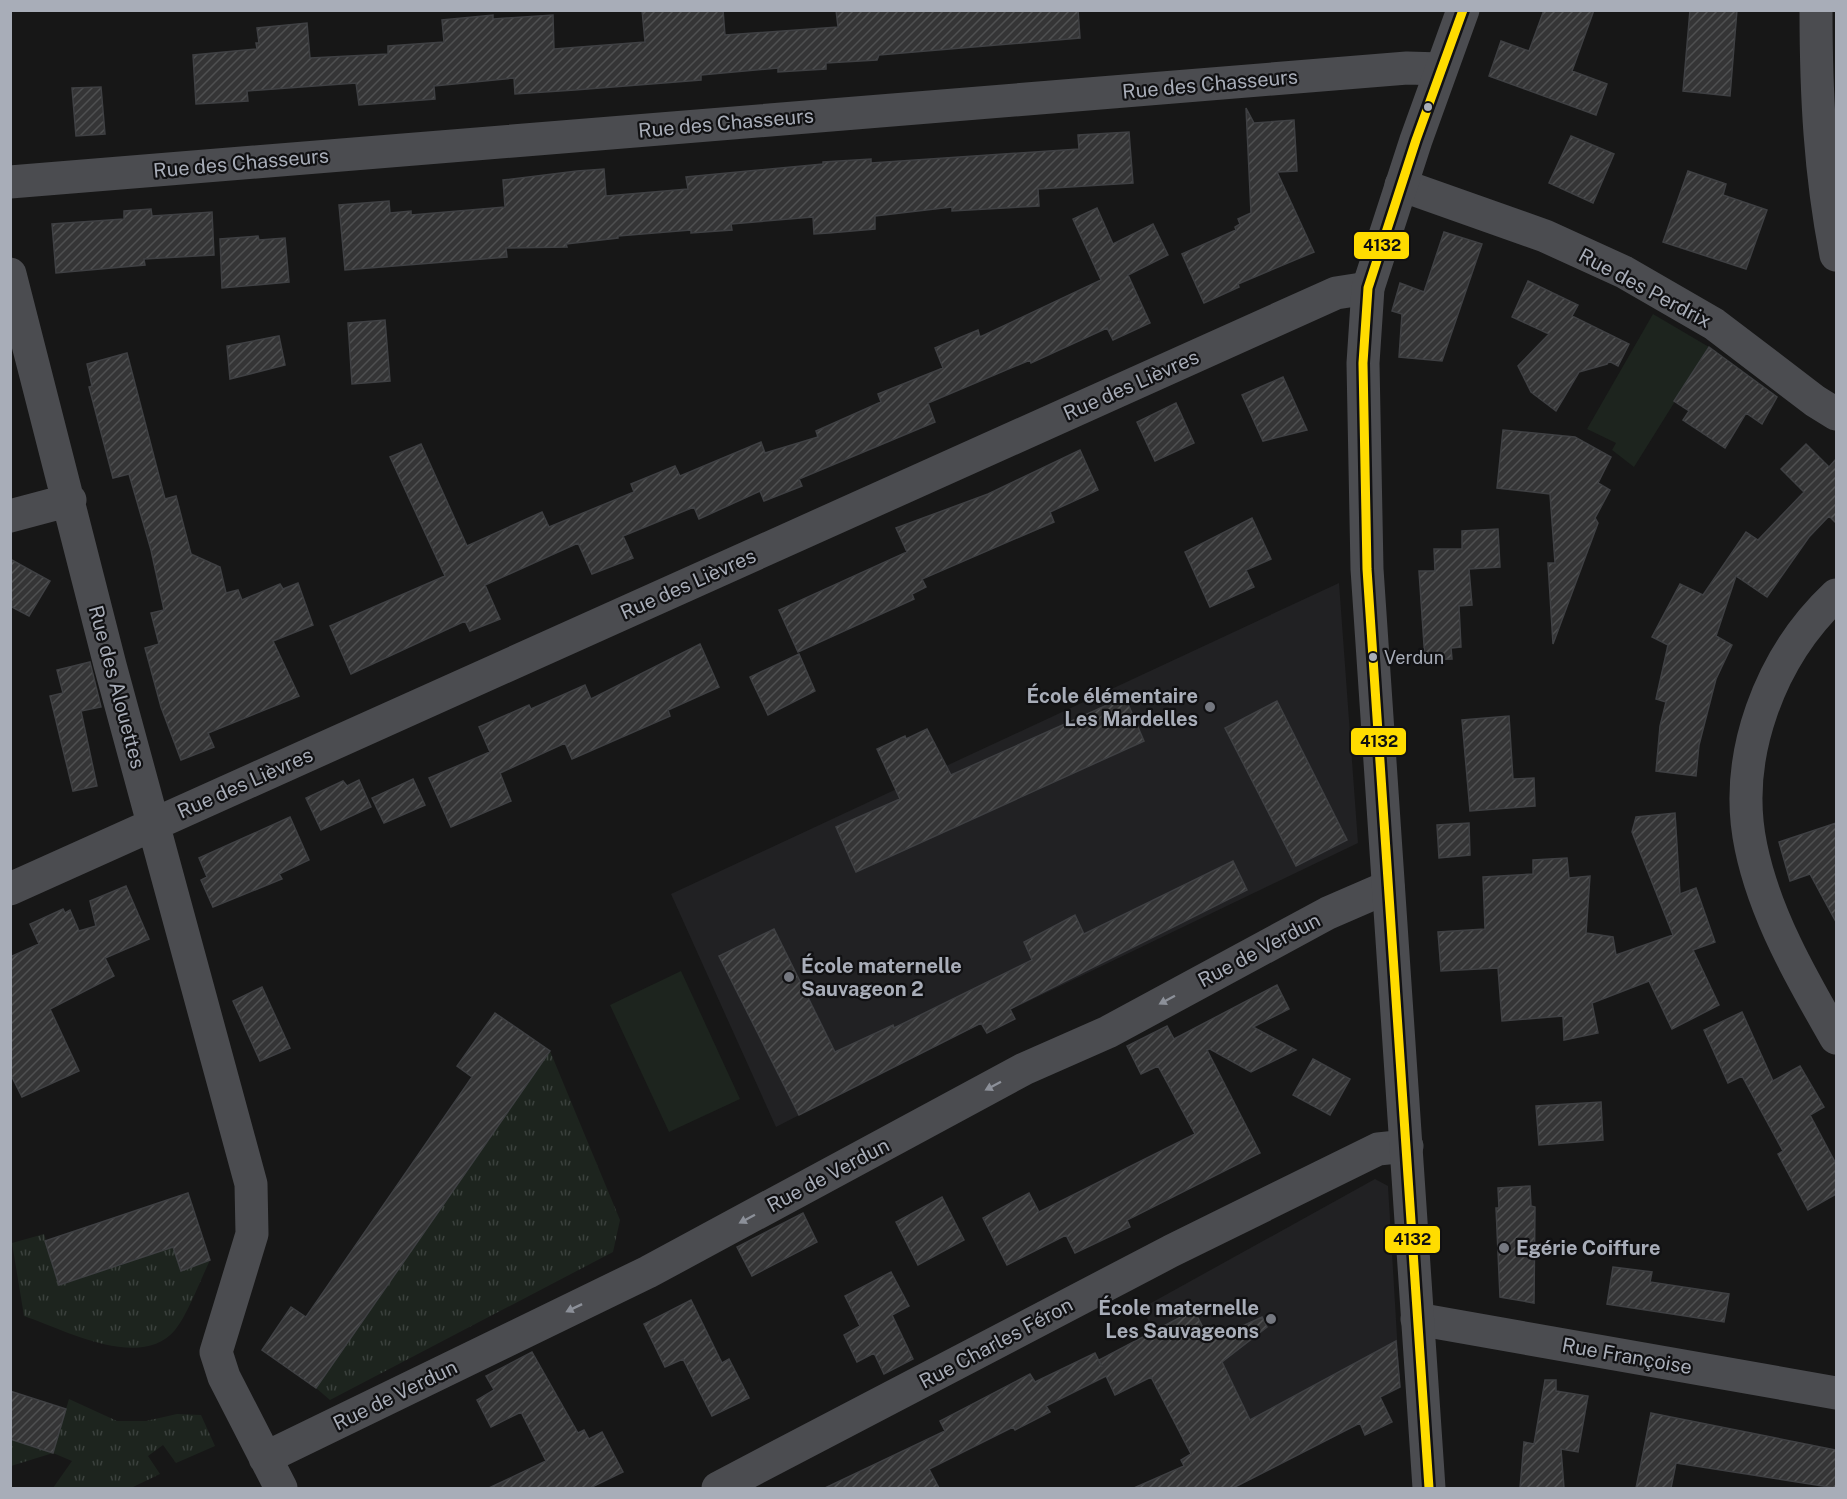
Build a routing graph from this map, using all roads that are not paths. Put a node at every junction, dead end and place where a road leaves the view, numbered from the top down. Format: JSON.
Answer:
{"nodes":[{"id":1,"x":1463,"y":10,"type":"edge"},
{"id":2,"x":1816,"y":10,"type":"edge"},
{"id":3,"x":1441,"y":69,"type":"junction"},
{"id":4,"x":10,"y":182,"type":"edge"},
{"id":5,"x":1401,"y":185,"type":"junction"},
{"id":6,"x":1836,"y":255,"type":"edge"},
{"id":7,"x":10,"y":274,"type":"edge"},
{"id":8,"x":1368,"y":288,"type":"junction"},
{"id":9,"x":1836,"y":414,"type":"edge"},
{"id":10,"x":70,"y":500,"type":"junction"},
{"id":11,"x":10,"y":516,"type":"edge"},
{"id":12,"x":1836,"y":595,"type":"edge"},
{"id":13,"x":154,"y":824,"type":"junction"},
{"id":14,"x":1388,"y":887,"type":"junction"},
{"id":15,"x":10,"y":889,"type":"edge"},
{"id":16,"x":1836,"y":1038,"type":"edge"},
{"id":17,"x":1407,"y":1146,"type":"junction"},
{"id":18,"x":1417,"y":1319,"type":"junction"},
{"id":19,"x":1836,"y":1393,"type":"edge"},
{"id":20,"x":265,"y":1458,"type":"junction"},
{"id":21,"x":280,"y":1488,"type":"edge"},
{"id":22,"x":718,"y":1488,"type":"edge"},
{"id":23,"x":1429,"y":1488,"type":"edge"}],
"edges":[{"from":1,"to":3,"type":"street"},
{"from":2,"to":6,"type":"street"},
{"from":3,"to":4,"type":"street","name":"Rue des Chasseurs"},
{"from":3,"to":5,"type":"street"},
{"from":5,"to":8,"type":"street"},
{"from":5,"to":9,"type":"street","name":"Rue des Perdrix"},
{"from":7,"to":10,"type":"street","name":"Rue des Alouettes"},
{"from":8,"to":13,"type":"street","name":"Rue des Lièvres"},
{"from":8,"to":14,"type":"street"},
{"from":10,"to":11,"type":"street"},
{"from":10,"to":13,"type":"street","name":"Rue des Alouettes"},
{"from":12,"to":16,"type":"street"},
{"from":13,"to":15,"type":"street","name":"Rue des Lièvres"},
{"from":13,"to":20,"type":"street","name":"Rue des Alouettes"},
{"from":14,"to":17,"type":"street"},
{"from":14,"to":20,"type":"street","name":"Rue de Verdun","one_way":true},
{"from":17,"to":18,"type":"street"},
{"from":17,"to":22,"type":"street","name":"Rue Charles Féron"},
{"from":18,"to":19,"type":"street","name":"Rue Françoise"},
{"from":18,"to":23,"type":"street"},
{"from":20,"to":21,"type":"street","name":"Rue des Alouettes"}]}
